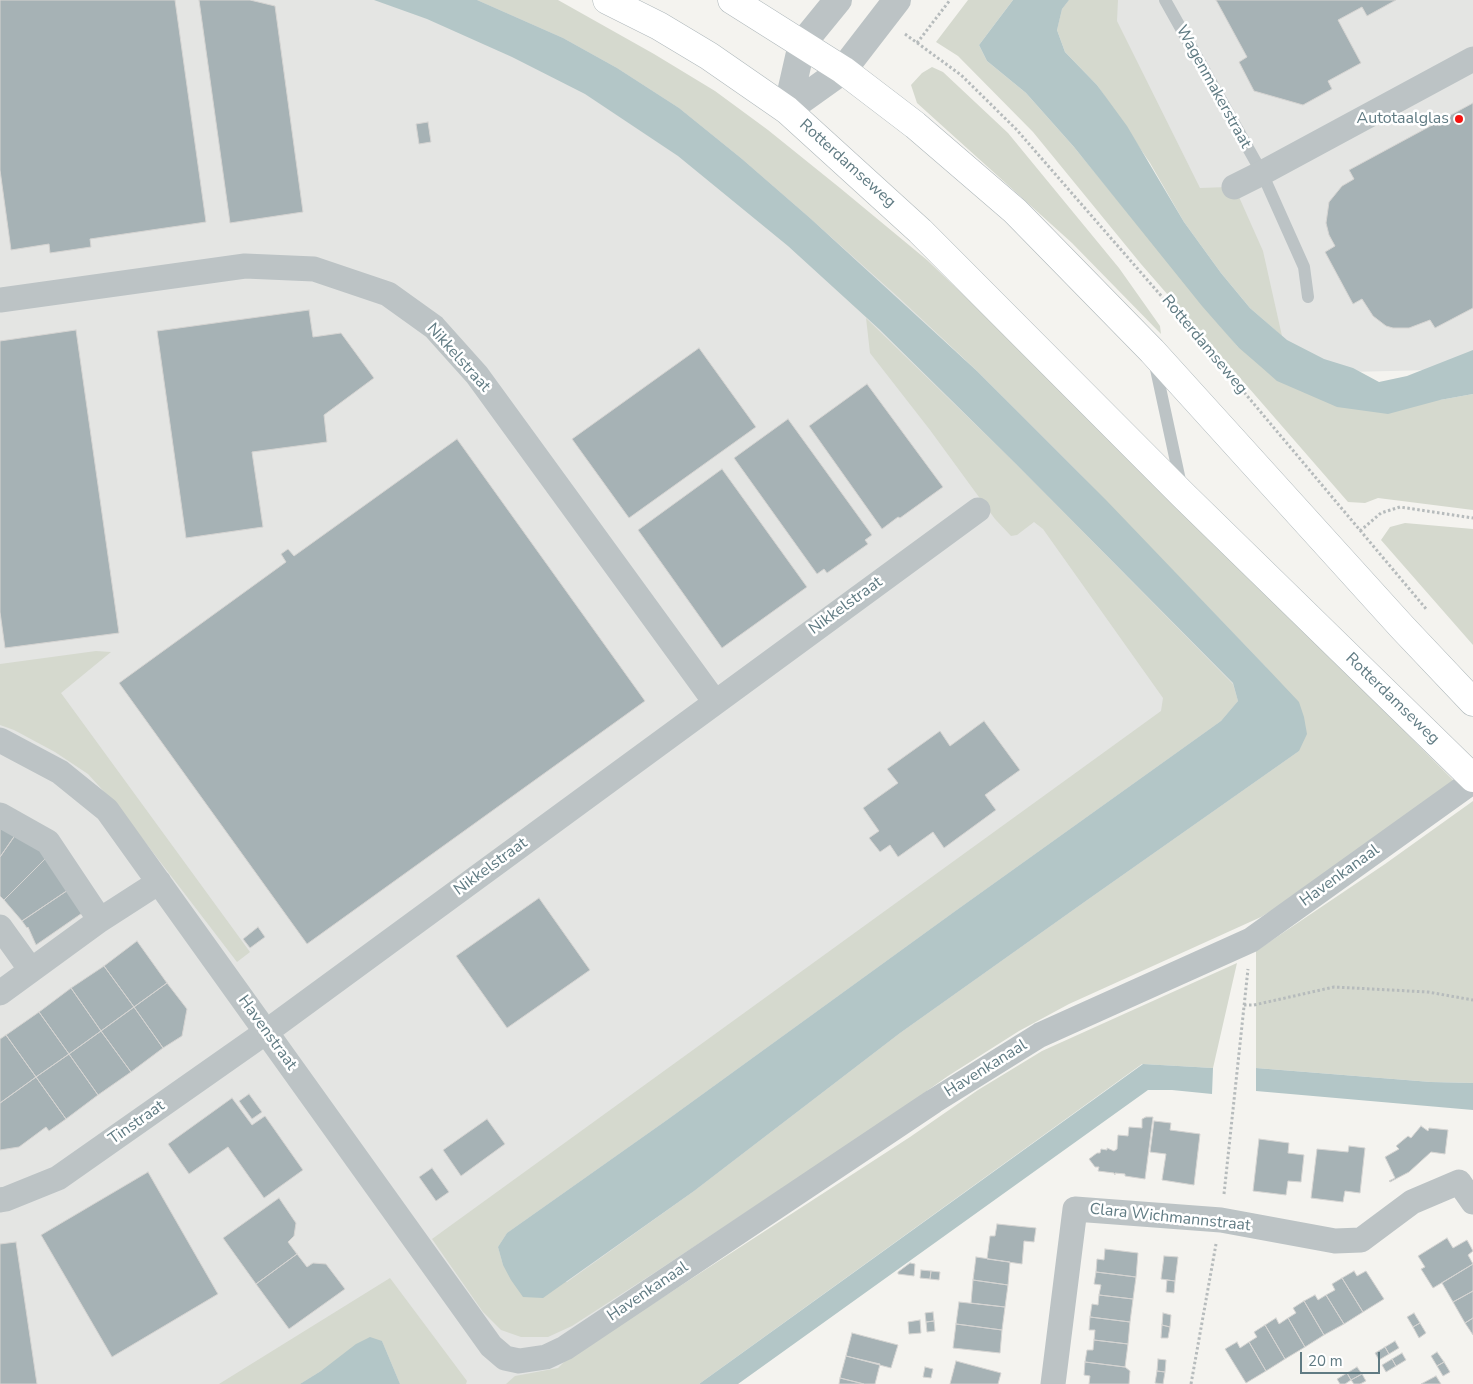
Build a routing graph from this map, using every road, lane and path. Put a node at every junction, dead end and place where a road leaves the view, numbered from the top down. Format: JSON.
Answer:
{"nodes":[{"id":1,"x":607,"y":0,"type":"edge"},
{"id":2,"x":732,"y":0,"type":"edge"},
{"id":3,"x":838,"y":0,"type":"edge"},
{"id":4,"x":897,"y":0,"type":"edge"},
{"id":5,"x":950,"y":0,"type":"edge"},
{"id":6,"x":1165,"y":0,"type":"edge"},
{"id":7,"x":802,"y":44,"type":"junction"},
{"id":8,"x":1473,"y":59,"type":"edge"},
{"id":9,"x":844,"y":70,"type":"junction"},
{"id":10,"x":787,"y":110,"type":"junction"},
{"id":11,"x":1262,"y":173,"type":"junction"},
{"id":12,"x":1234,"y":187,"type":"dead end"},
{"id":13,"x":1308,"y":297,"type":"dead end"},
{"id":14,"x":0,"y":300,"type":"edge"},
{"id":15,"x":1152,"y":351,"type":"junction"},
{"id":16,"x":1183,"y":495,"type":"junction"},
{"id":17,"x":978,"y":510,"type":"dead end"},
{"id":18,"x":1473,"y":518,"type":"edge"},
{"id":19,"x":1360,"y":531,"type":"junction"},
{"id":20,"x":1429,"y":613,"type":"dead end"},
{"id":21,"x":715,"y":702,"type":"junction"},
{"id":22,"x":1473,"y":702,"type":"edge"},
{"id":23,"x":0,"y":740,"type":"edge"},
{"id":24,"x":1473,"y":779,"type":"edge"},
{"id":25,"x":0,"y":816,"type":"edge"},
{"id":26,"x":159,"y":882,"type":"junction"},
{"id":27,"x":100,"y":920,"type":"junction"},
{"id":28,"x":0,"y":927,"type":"edge"},
{"id":29,"x":1250,"y":940,"type":"junction"},
{"id":30,"x":31,"y":970,"type":"junction"},
{"id":31,"x":0,"y":994,"type":"edge"},
{"id":32,"x":1473,"y":1000,"type":"edge"},
{"id":33,"x":1244,"y":1005,"type":"junction"},
{"id":34,"x":266,"y":1032,"type":"junction"},
{"id":35,"x":0,"y":1200,"type":"edge"},
{"id":36,"x":1473,"y":1202,"type":"edge"},
{"id":37,"x":1221,"y":1220,"type":"junction"},
{"id":38,"x":505,"y":1358,"type":"joint"},
{"id":39,"x":1053,"y":1384,"type":"edge"},
{"id":40,"x":1191,"y":1384,"type":"edge"}],
"edges":[{"from":1,"to":10,"type":"main road","name":"Rotterdamseweg"},
{"from":2,"to":7,"type":"main road"},
{"from":3,"to":7,"type":"street"},
{"from":4,"to":9,"type":"street"},
{"from":5,"to":19,"type":"path","name":"Rotterdamseweg"},
{"from":6,"to":11,"type":"lane","name":"Wagenmakerstraat"},
{"from":7,"to":9,"type":"main road"},
{"from":7,"to":10,"type":"street"},
{"from":8,"to":11,"type":"street"},
{"from":9,"to":10,"type":"street"},
{"from":9,"to":15,"type":"main road"},
{"from":10,"to":16,"type":"main road","name":"Rotterdamseweg"},
{"from":11,"to":12,"type":"street"},
{"from":11,"to":13,"type":"lane","name":"Wagenmakerstraat"},
{"from":14,"to":21,"type":"street","name":"Nikkelstraat"},
{"from":15,"to":16,"type":"lane"},
{"from":15,"to":22,"type":"main road"},
{"from":16,"to":24,"type":"main road","name":"Rotterdamseweg"},
{"from":17,"to":21,"type":"street","name":"Nikkelstraat"},
{"from":18,"to":19,"type":"path"},
{"from":19,"to":20,"type":"path","name":"Rotterdamseweg"},
{"from":21,"to":34,"type":"street","name":"Nikkelstraat"},
{"from":23,"to":26,"type":"street","name":"Havenstraat"},
{"from":24,"to":29,"type":"street","name":"Havenkanaal"},
{"from":25,"to":27,"type":"street"},
{"from":26,"to":27,"type":"street"},
{"from":26,"to":34,"type":"street","name":"Havenstraat"},
{"from":27,"to":30,"type":"street"},
{"from":28,"to":30,"type":"street"},
{"from":29,"to":33,"type":"path"},
{"from":29,"to":38,"type":"street","name":"Havenkanaal"},
{"from":30,"to":31,"type":"street"},
{"from":32,"to":33,"type":"path"},
{"from":33,"to":37,"type":"path"},
{"from":34,"to":35,"type":"street","name":"Tinstraat"},
{"from":34,"to":38,"type":"street","name":"Havenstraat"},
{"from":36,"to":37,"type":"street","name":"Clara Wichmannstraat"},
{"from":37,"to":39,"type":"street","name":"Clara Wichmannstraat"},
{"from":37,"to":40,"type":"path"}]}
